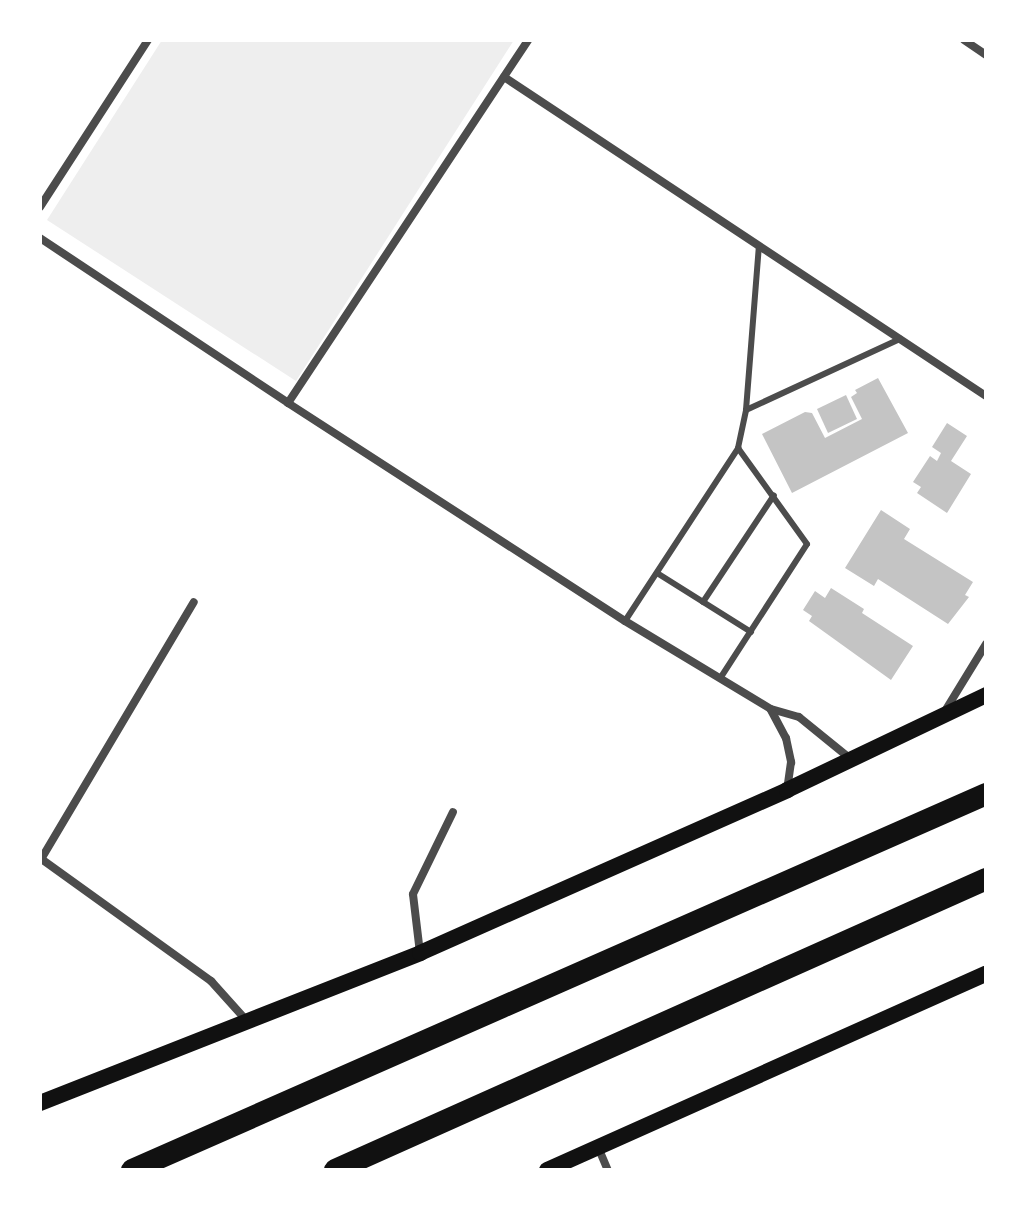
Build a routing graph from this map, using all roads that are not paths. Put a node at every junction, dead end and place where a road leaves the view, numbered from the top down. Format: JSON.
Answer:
{"nodes":[{"id":1,"x":148,"y":40,"type":"edge"},
{"id":2,"x":528,"y":40,"type":"edge"},
{"id":3,"x":964,"y":40,"type":"edge"},
{"id":4,"x":986,"y":55,"type":"edge"},
{"id":5,"x":504,"y":77,"type":"junction"},
{"id":6,"x":40,"y":207,"type":"edge"},
{"id":7,"x":40,"y":238,"type":"edge"},
{"id":8,"x":759,"y":246,"type":"junction"},
{"id":9,"x":900,"y":339,"type":"junction"},
{"id":10,"x":986,"y":396,"type":"edge"},
{"id":11,"x":288,"y":403,"type":"junction"},
{"id":12,"x":746,"y":410,"type":"junction"},
{"id":13,"x":738,"y":448,"type":"junction"},
{"id":14,"x":774,"y":495,"type":"junction"},
{"id":15,"x":657,"y":573,"type":"junction"},
{"id":16,"x":194,"y":602,"type":"dead end"},
{"id":17,"x":703,"y":602,"type":"junction"},
{"id":18,"x":625,"y":621,"type":"junction"},
{"id":19,"x":751,"y":632,"type":"junction"},
{"id":20,"x":986,"y":644,"type":"edge"},
{"id":21,"x":721,"y":677,"type":"junction"},
{"id":22,"x":986,"y":695,"type":"edge"},
{"id":23,"x":771,"y":709,"type":"junction"},
{"id":24,"x":940,"y":720,"type":"junction"},
{"id":25,"x":852,"y":760,"type":"junction"},
{"id":26,"x":986,"y":783,"type":"edge"},
{"id":27,"x":787,"y":790,"type":"junction"},
{"id":28,"x":986,"y":794,"type":"edge"},
{"id":29,"x":453,"y":812,"type":"dead end"},
{"id":30,"x":884,"y":839,"type":"junction"},
{"id":31,"x":40,"y":859,"type":"edge"},
{"id":32,"x":986,"y":882,"type":"edge"},
{"id":33,"x":420,"y":953,"type":"junction"},
{"id":34,"x":986,"y":974,"type":"edge"},
{"id":35,"x":247,"y":1021,"type":"junction"},
{"id":36,"x":40,"y":1103,"type":"edge"},
{"id":37,"x":598,"y":1147,"type":"junction"},
{"id":38,"x":132,"y":1170,"type":"edge"},
{"id":39,"x":335,"y":1170,"type":"edge"},
{"id":40,"x":547,"y":1170,"type":"edge"},
{"id":41,"x":608,"y":1170,"type":"edge"}],
"edges":[{"from":1,"to":6,"type":"street"},
{"from":2,"to":5,"type":"street"},
{"from":3,"to":4,"type":"street"},
{"from":5,"to":8,"type":"street"},
{"from":5,"to":11,"type":"street"},
{"from":7,"to":11,"type":"street"},
{"from":8,"to":9,"type":"street"},
{"from":8,"to":12,"type":"lane"},
{"from":9,"to":10,"type":"street"},
{"from":9,"to":12,"type":"lane"},
{"from":11,"to":18,"type":"street"},
{"from":12,"to":13,"type":"lane"},
{"from":13,"to":14,"type":"lane"},
{"from":13,"to":15,"type":"lane"},
{"from":14,"to":17,"type":"lane"},
{"from":14,"to":19,"type":"lane"},
{"from":15,"to":17,"type":"lane"},
{"from":15,"to":18,"type":"lane"},
{"from":16,"to":31,"type":"street"},
{"from":17,"to":19,"type":"lane"},
{"from":18,"to":21,"type":"street"},
{"from":19,"to":21,"type":"lane"},
{"from":20,"to":24,"type":"street"},
{"from":21,"to":23,"type":"street"},
{"from":22,"to":24,"type":"main road"},
{"from":23,"to":25,"type":"street"},
{"from":23,"to":27,"type":"street"},
{"from":24,"to":25,"type":"main road"},
{"from":25,"to":27,"type":"main road"},
{"from":26,"to":30,"type":"highway"},
{"from":27,"to":33,"type":"main road"},
{"from":28,"to":30,"type":"highway"},
{"from":29,"to":33,"type":"street"},
{"from":30,"to":38,"type":"highway"},
{"from":31,"to":35,"type":"street"},
{"from":32,"to":39,"type":"highway"},
{"from":33,"to":35,"type":"main road"},
{"from":34,"to":37,"type":"main road"},
{"from":35,"to":36,"type":"main road"},
{"from":37,"to":40,"type":"main road"},
{"from":37,"to":41,"type":"street"}]}
